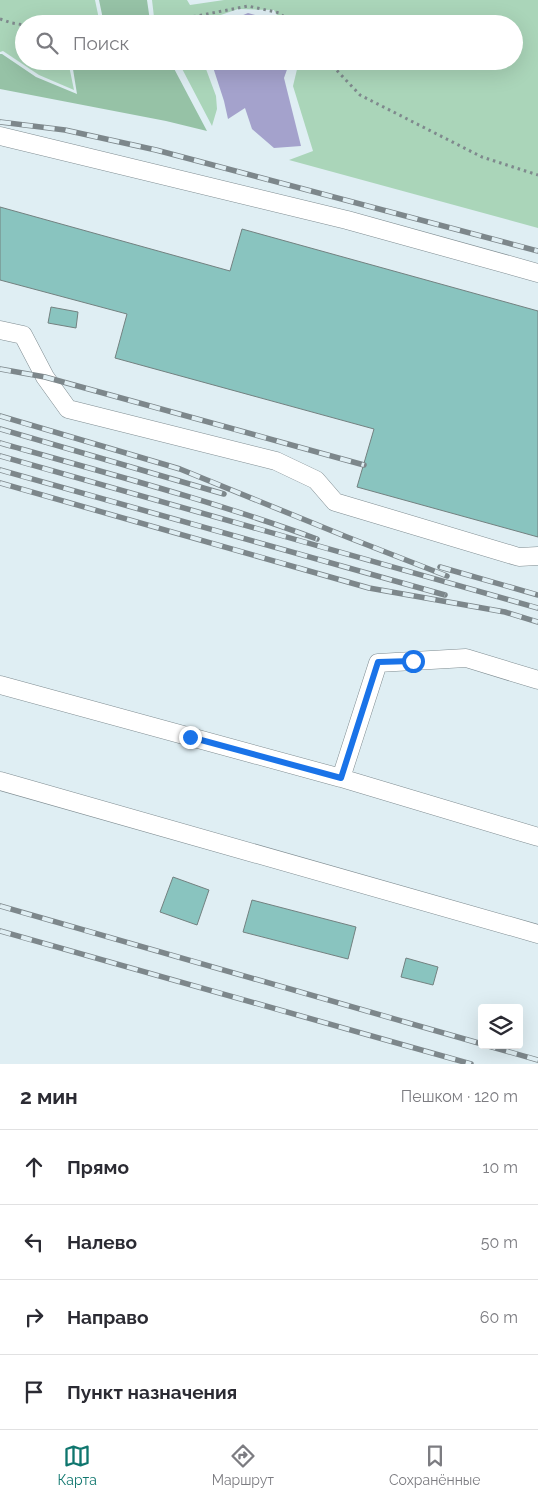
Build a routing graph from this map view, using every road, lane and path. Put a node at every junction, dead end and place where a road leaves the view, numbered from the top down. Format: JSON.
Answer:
{"nodes":[{"id":1,"x":202,"y":15,"type":"edge"},
{"id":2,"x":282,"y":15,"type":"edge"},
{"id":3,"x":0,"y":19,"type":"edge"},
{"id":4,"x":15,"y":24,"type":"edge"},
{"id":5,"x":336,"y":70,"type":"edge"},
{"id":6,"x":0,"y":136,"type":"edge"},
{"id":7,"x":538,"y":175,"type":"edge"},
{"id":8,"x":538,"y":273,"type":"edge"},
{"id":9,"x":0,"y":330,"type":"edge"},
{"id":10,"x":538,"y":556,"type":"edge"},
{"id":11,"x":538,"y":680,"type":"edge"},
{"id":12,"x":0,"y":685,"type":"edge"},
{"id":13,"x":341,"y":778,"type":"junction"},
{"id":14,"x":0,"y":781,"type":"edge"},
{"id":15,"x":538,"y":837,"type":"edge"},
{"id":16,"x":538,"y":934,"type":"edge"}],
"edges":[{"from":1,"to":2,"type":"path"},
{"from":3,"to":4,"type":"path"},
{"from":5,"to":7,"type":"path"},
{"from":6,"to":8,"type":"lane"},
{"from":9,"to":10,"type":"lane"},
{"from":11,"to":13,"type":"lane"},
{"from":12,"to":13,"type":"lane"},
{"from":13,"to":15,"type":"lane"},
{"from":14,"to":16,"type":"lane"}]}
